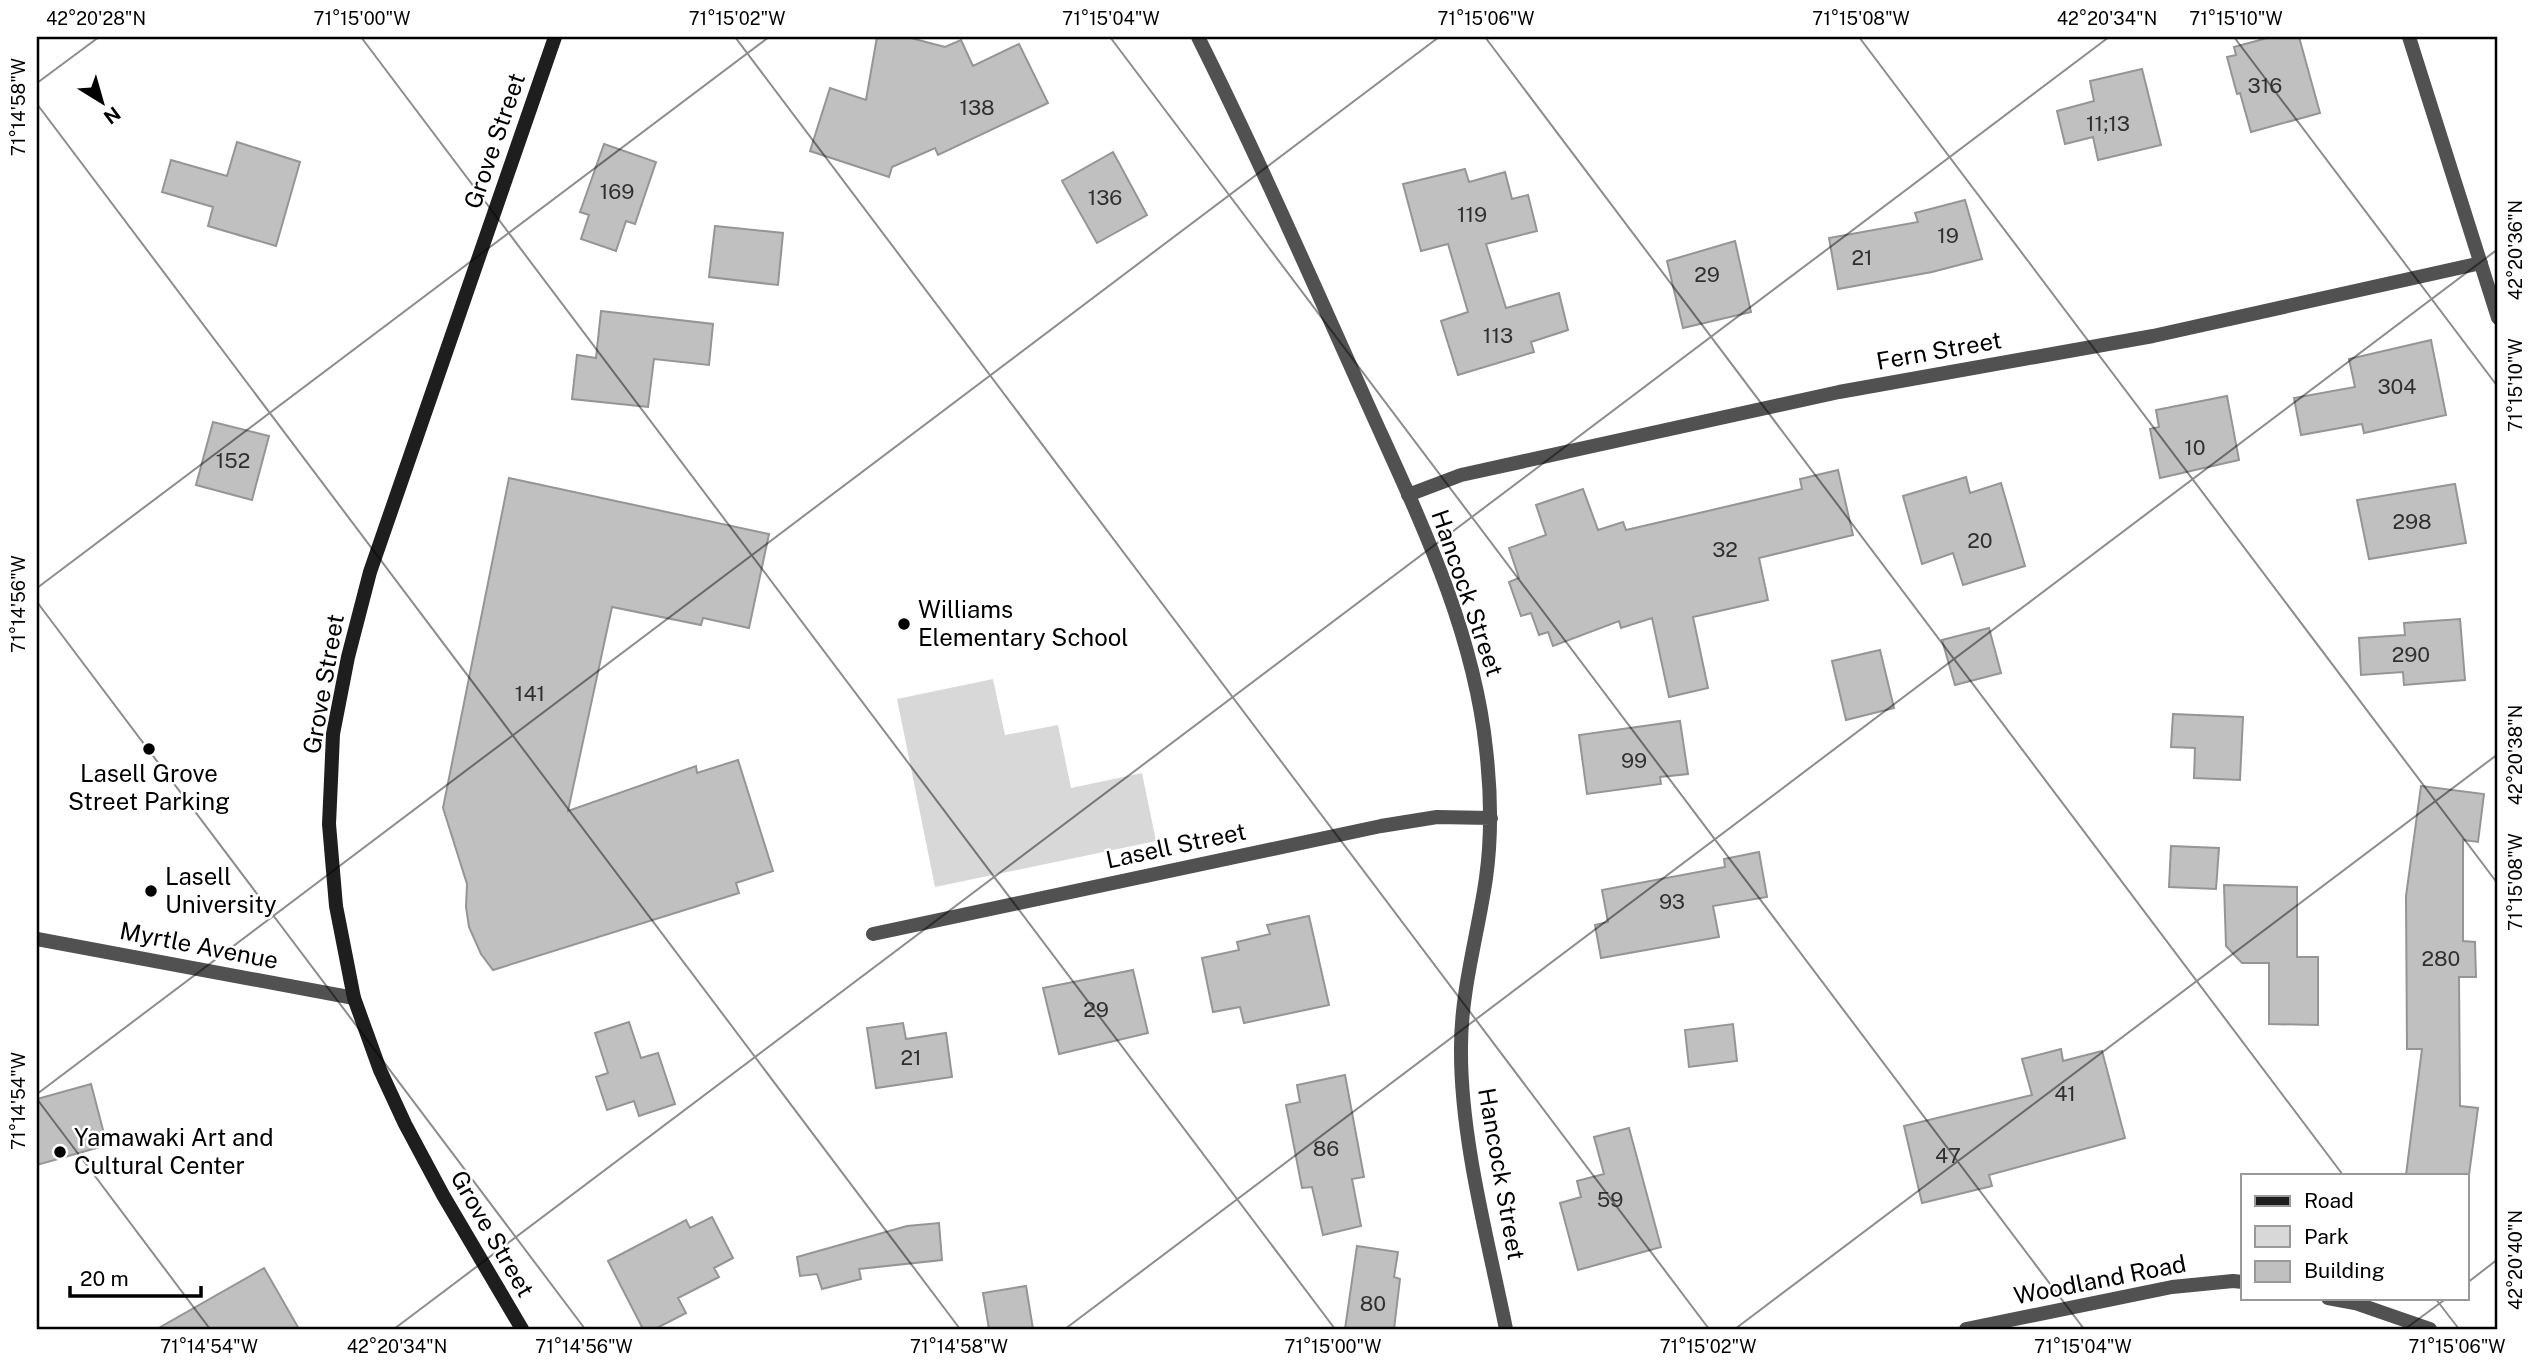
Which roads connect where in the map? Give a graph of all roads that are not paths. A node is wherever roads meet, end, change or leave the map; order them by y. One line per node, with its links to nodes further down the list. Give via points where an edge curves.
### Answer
1 (555, 37): 10 (main road, Grove Street, via 370,572 348,657 333,734 329,824 336,906)
2 (1199, 37): 6 (street, Hancock Street, via 1250,139)
3 (2409, 37): 4 (street)
4 (2481, 263): 5 (street); 6 (street, Fern Street, via 2153,336 1839,392 1461,475)
5 (2498, 317)
6 (1408, 495): 7 (street, Hancock Street, via 1473,669 1486,747)
7 (1491, 818): 8 (street, Lasell Street, via 1437,817 1381,826); 14 (street, Hancock Street, via 1487,873 1464,1001 1461,1083)
8 (873, 934)
9 (37, 939): 10 (street, Myrtle Avenue)
10 (354, 998): 13 (main road, Grove Street, via 405,1124)
11 (2241, 1282): 15 (street, Woodland Road, via 2172,1287)
12 (2338, 1300): 16 (street)
13 (522, 1329)
14 (1506, 1329)
15 (1966, 1329)
16 (2430, 1329)

